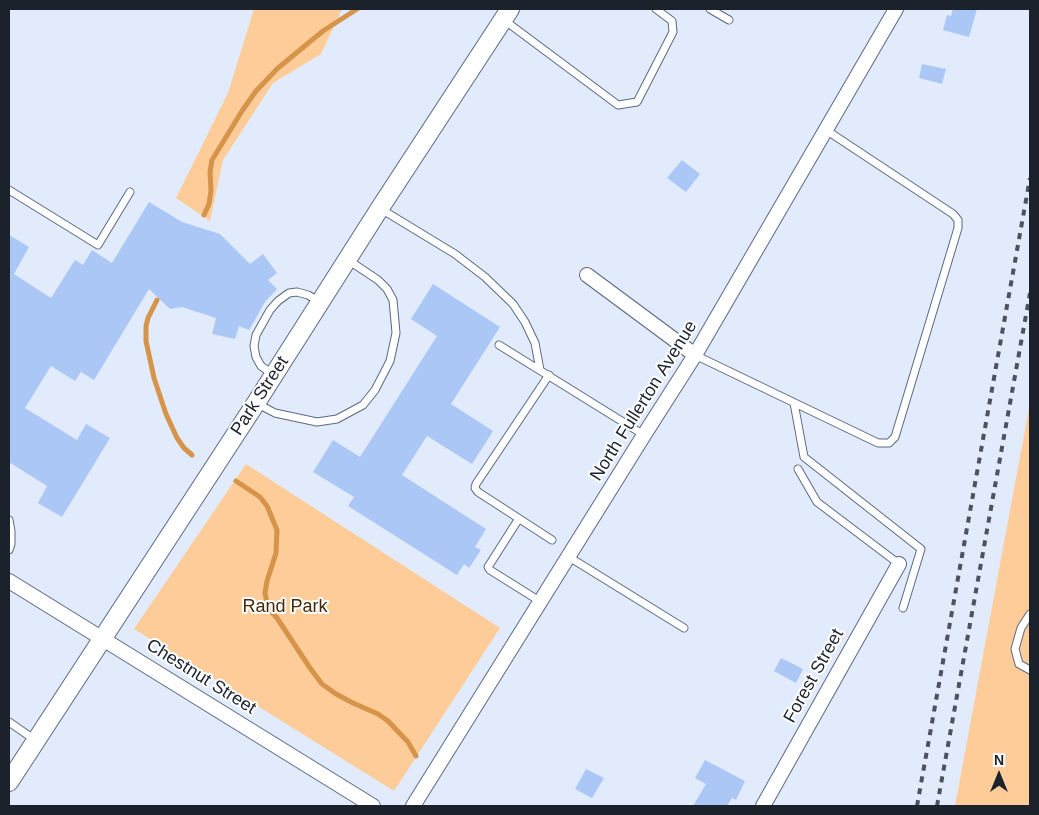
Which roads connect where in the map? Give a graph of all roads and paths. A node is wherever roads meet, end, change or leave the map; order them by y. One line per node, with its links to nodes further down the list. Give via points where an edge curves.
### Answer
1 (656, 9): 4 (lane, via 672,21 672,32 636,102 618,105)
2 (710, 9): 5 (lane)
3 (896, 9): 6 (street, North Fullerton Avenue)
4 (507, 14): 9 (street, Park Street)
5 (729, 20)
6 (826, 130): 14 (street, North Fullerton Avenue); 19 (lane, via 954,214 958,228 895,437 889,442 878,443)
7 (9, 190): 8 (lane, via 98,245)
8 (130, 192)
9 (380, 208): 10 (street, Park Street); 15 (lane, via 455,254 513,304 535,343)
10 (348, 260): 12 (street, Park Street); 18 (lane, via 378,280 393,300 396,333 390,361 375,390 363,405 337,419 317,422 275,413)
11 (587, 275): 14 (street)
12 (321, 302): 16 (street, Park Street); 16 (lane, via 308,295 289,293 270,310 256,335 254,346 261,366)
13 (499, 345): 15 (lane)
14 (695, 355): 19 (lane); 20 (street, North Fullerton Avenue)
15 (540, 370): 17 (lane)
16 (274, 375): 18 (street, Park Street)
17 (549, 375): 20 (lane); 23 (lane, via 476,484 478,492)
18 (256, 403): 33 (street, Park Street)
19 (794, 403): 30 (lane, via 804,457 921,549)
20 (644, 435): 26 (street, North Fullerton Avenue)
21 (798, 469): 27 (lane, via 817,502)
22 (9, 520): 25 (lane)
23 (518, 520): 24 (lane); 29 (lane, via 488,566)
24 (552, 540)
25 (9, 550)
26 (569, 557): 29 (street, North Fullerton Avenue); 32 (lane)
27 (899, 564): 40 (street, Forest Street)
28 (9, 580): 33 (street, Chestnut Street)
29 (541, 602): 39 (street, North Fullerton Avenue)
30 (903, 608)
31 (1030, 614): 34 (lane, via 1021,628 1015,650 1019,664)
32 (684, 628)
33 (102, 638): 36 (street, Park Street); 38 (street, Chestnut Street)
34 (1030, 670)
35 (9, 722): 36 (lane)
36 (36, 740): 37 (street, Park Street)
37 (9, 782)
38 (374, 806)
39 (413, 806)
40 (763, 806)

